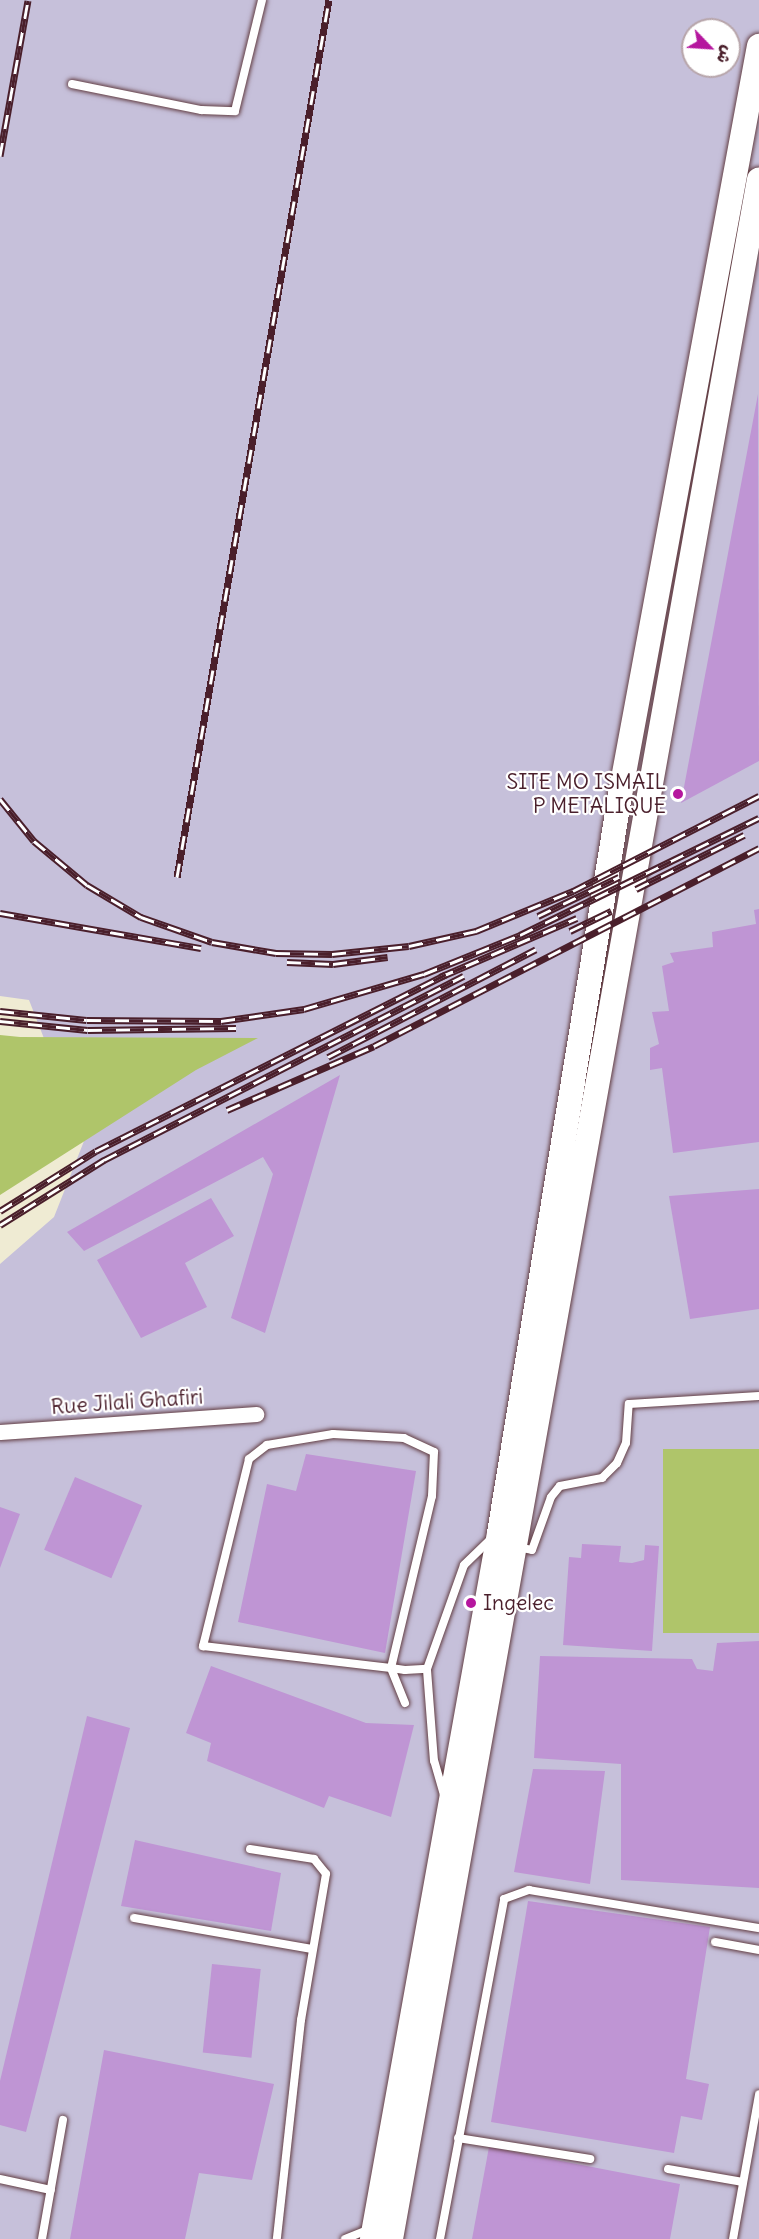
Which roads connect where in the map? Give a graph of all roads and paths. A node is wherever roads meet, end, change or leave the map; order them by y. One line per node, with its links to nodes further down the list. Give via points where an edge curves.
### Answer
1 (262, 0): 3 (lane, via 235,111)
2 (759, 46): 8 (main road, via 620,795)
3 (72, 84)
4 (759, 180): 8 (main road)
5 (759, 1396): 8 (lane, via 629,1404 626,1443 617,1463 602,1478 561,1486 550,1497 532,1550)
6 (256, 1414): 7 (street, Rue Jilali Ghafiri)
7 (0, 1432)
8 (508, 1540): 10 (lane, via 464,1565); 12 (main road); 27 (main road)
9 (391, 1668): 9 (lane, via 203,1646 249,1459 267,1445 333,1434 404,1438 434,1452 432,1496); 10 (lane); 11 (lane)
10 (428, 1669): 12 (lane, via 434,1761)
11 (405, 1703)
12 (449, 1812): 27 (main road)
13 (250, 1850): 17 (lane, via 322,1864 326,1874)
14 (134, 1918): 17 (lane)
15 (759, 1928): 21 (lane, via 529,1890 509,1895 498,1911)
16 (715, 1942): 18 (lane)
17 (312, 1949): 29 (lane)
18 (759, 1950)
19 (759, 2094): 25 (lane)
20 (63, 2120): 26 (lane)
21 (459, 2138): 22 (lane); 31 (lane)
22 (590, 2159)
23 (668, 2169): 25 (lane)
24 (0, 2179): 26 (lane)
25 (743, 2181): 32 (lane)
26 (51, 2190): 28 (lane)
27 (379, 2235): 30 (lane)
28 (42, 2239)
29 (277, 2239)
30 (345, 2239)
31 (440, 2239)
32 (733, 2239)

